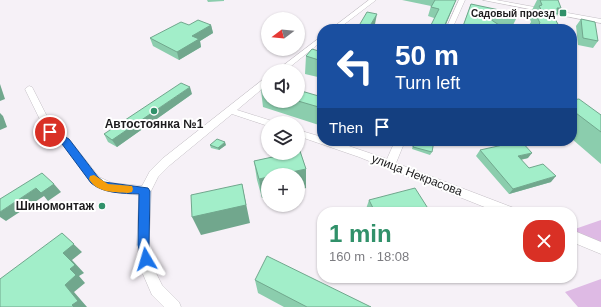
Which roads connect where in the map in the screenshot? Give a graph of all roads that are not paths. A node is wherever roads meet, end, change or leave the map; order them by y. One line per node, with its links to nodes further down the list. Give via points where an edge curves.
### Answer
1 (373, 0): 5 (street)
2 (462, 0): 6 (street)
3 (486, 0): 4 (street)
4 (601, 21)
5 (341, 24)
6 (452, 24)
7 (317, 42): 8 (street)
8 (289, 64)
9 (261, 85): 11 (street)
10 (29, 90): 18 (street, via 50,132 66,141 100,185)
11 (229, 110): 12 (street); 18 (street, via 166,162 154,174)
12 (261, 120)
13 (305, 135): 14 (street, улица Некрасова)
14 (317, 139)
15 (338, 146): 17 (street, улица Некрасова)
16 (398, 146): 17 (street)
17 (390, 164): 19 (street, улица Некрасова)
18 (144, 191): 22 (street, via 143,245 149,272 157,290)
19 (498, 207)
20 (577, 238): 21 (street)
21 (601, 248)
22 (174, 307)

